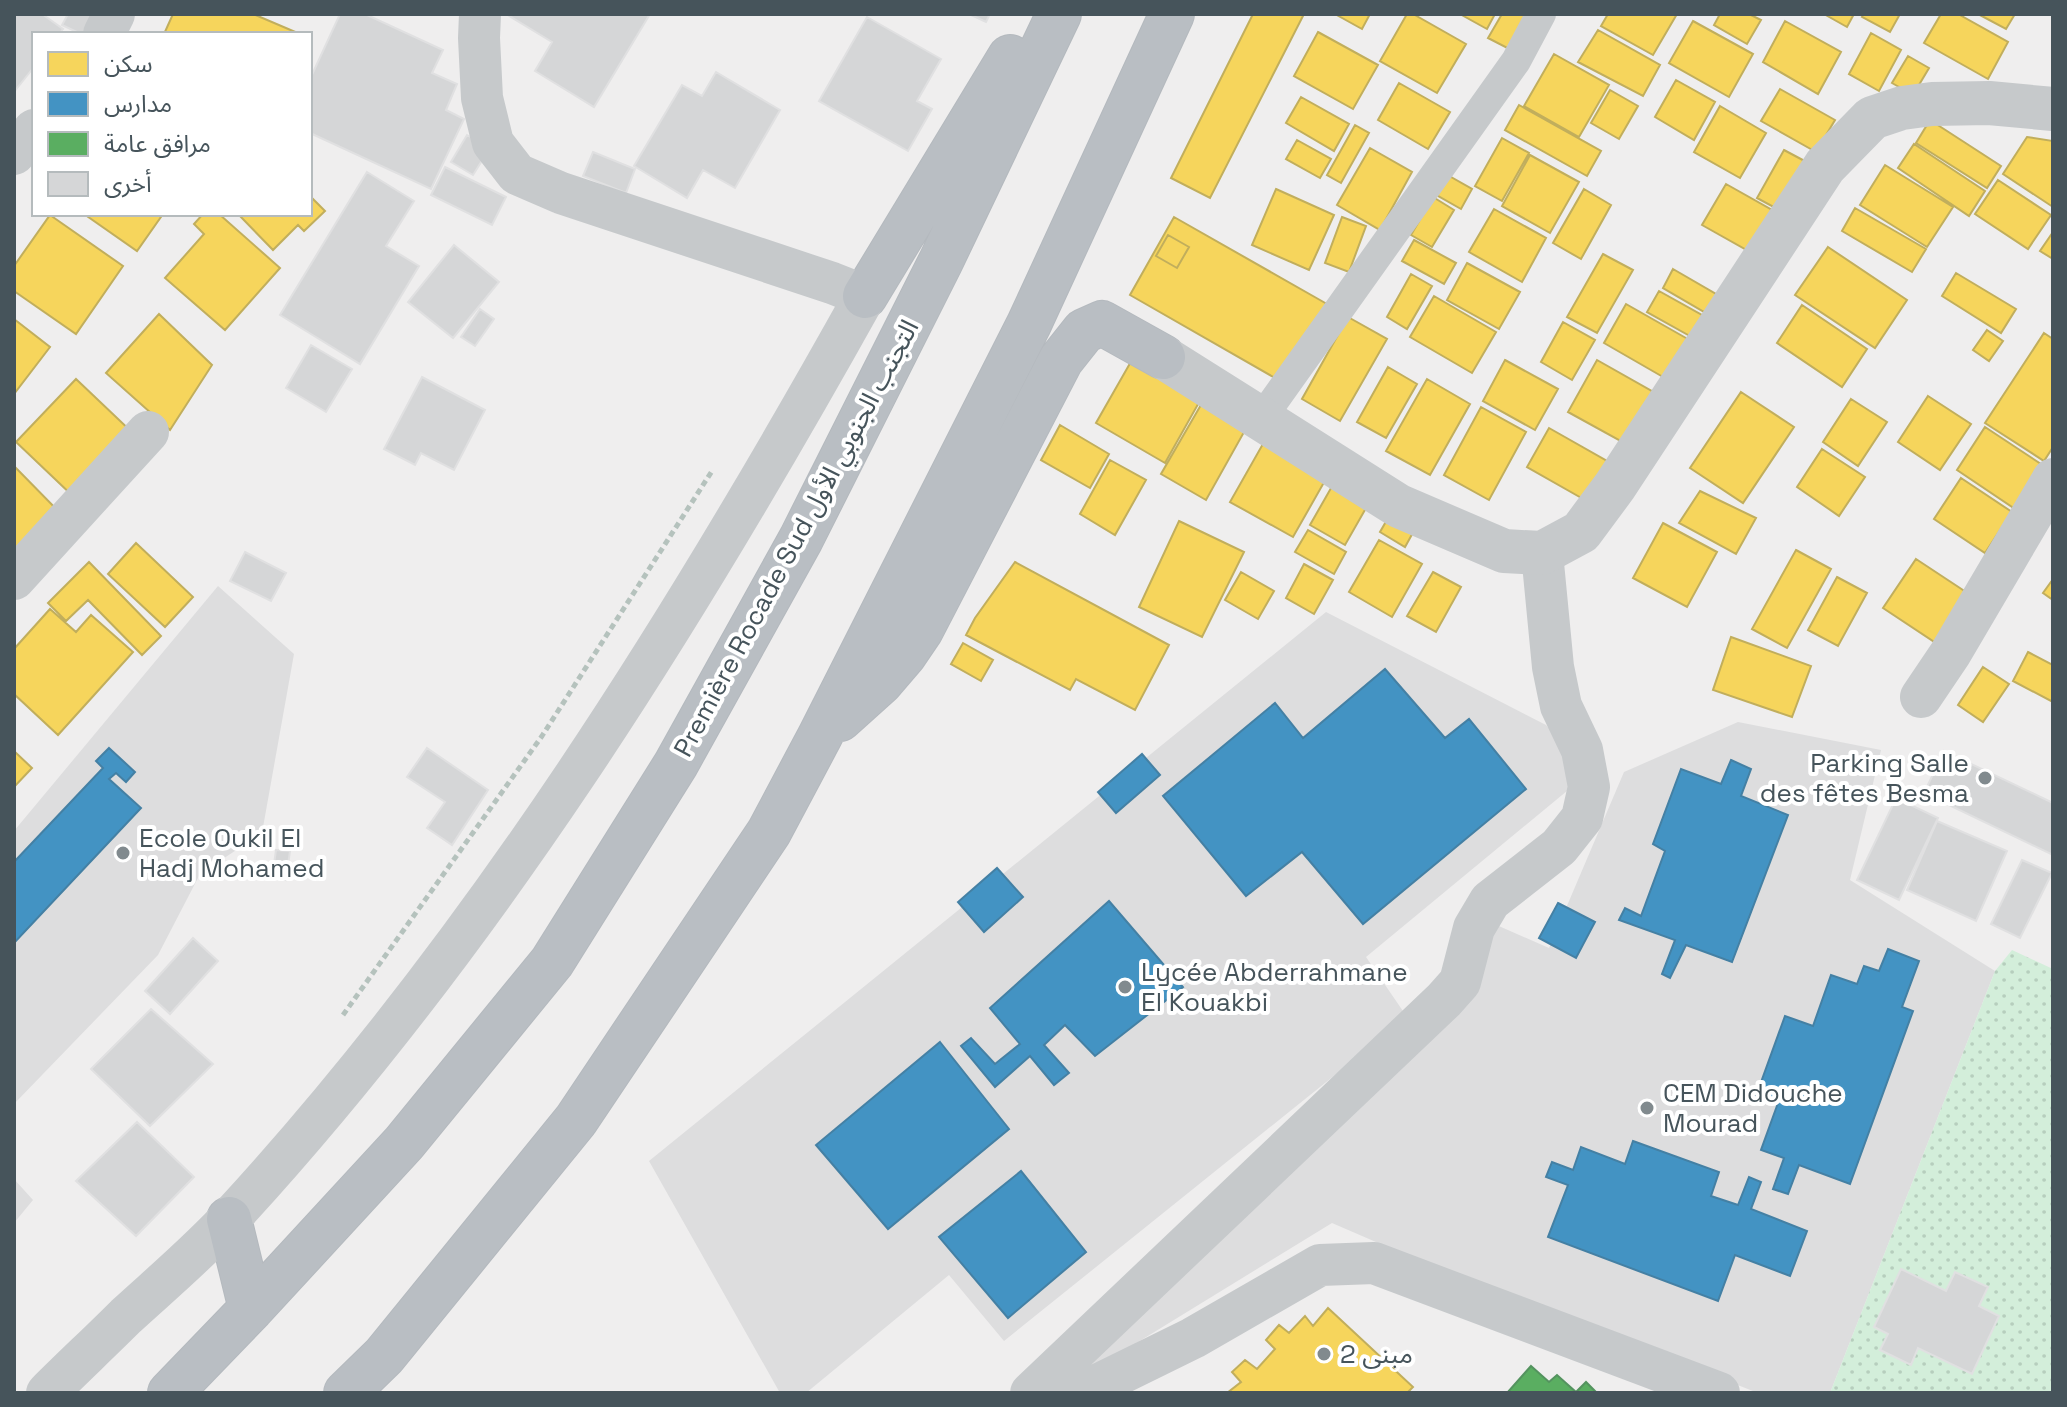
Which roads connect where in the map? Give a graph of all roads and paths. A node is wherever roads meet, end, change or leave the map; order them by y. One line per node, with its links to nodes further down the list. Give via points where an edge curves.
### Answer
1 (114, 14): 7 (street)
2 (480, 14): 11 (street, via 482,98 493,143 517,174)
3 (1037, 14): 11 (highway)
4 (1059, 14): 23 (highway, Première Rocade Sud التجنب الجنوبي الأول, via 801,539 676,764 552,962 404,1143)
5 (1172, 14): 20 (highway, via 1029,324)
6 (1541, 14): 13 (street, via 1516,61)
7 (105, 32)
8 (2053, 109): 17 (street, via 1932,104 1872,118 1825,166 1581,532)
9 (32, 132): 10 (street)
10 (14, 154)
11 (865, 296): 22 (street, via 712,562 559,798 358,1070)
12 (1163, 357): 13 (street); 20 (highway, via 1102,323 1084,331 1061,360 921,630 880,683)
13 (1261, 419): 17 (street, via 1399,506 1504,551)
14 (148, 432): 18 (street)
15 (713, 469): 21 (path, via 542,736)
16 (2053, 479): 19 (street)
17 (1542, 553): 28 (street, via 1561,706 1582,750 1589,787 1582,818 1559,847 1490,901 1474,928 1460,982 1444,1000)
18 (14, 579)
19 (1921, 697)
20 (820, 736): 27 (highway, via 769,832 576,1120 384,1356)
21 (342, 1016)
22 (229, 1219): 23 (highway); 25 (street)
23 (251, 1309): 26 (highway, Première Rocade Sud التجنب الجنوبي الأول)
24 (1153, 1375): 29 (street); 30 (street, via 1193,1338 1320,1265 1374,1263)
25 (47, 1393)
26 (170, 1393)
27 (346, 1393)
28 (1031, 1393)
29 (1081, 1393)
30 (1719, 1393)

